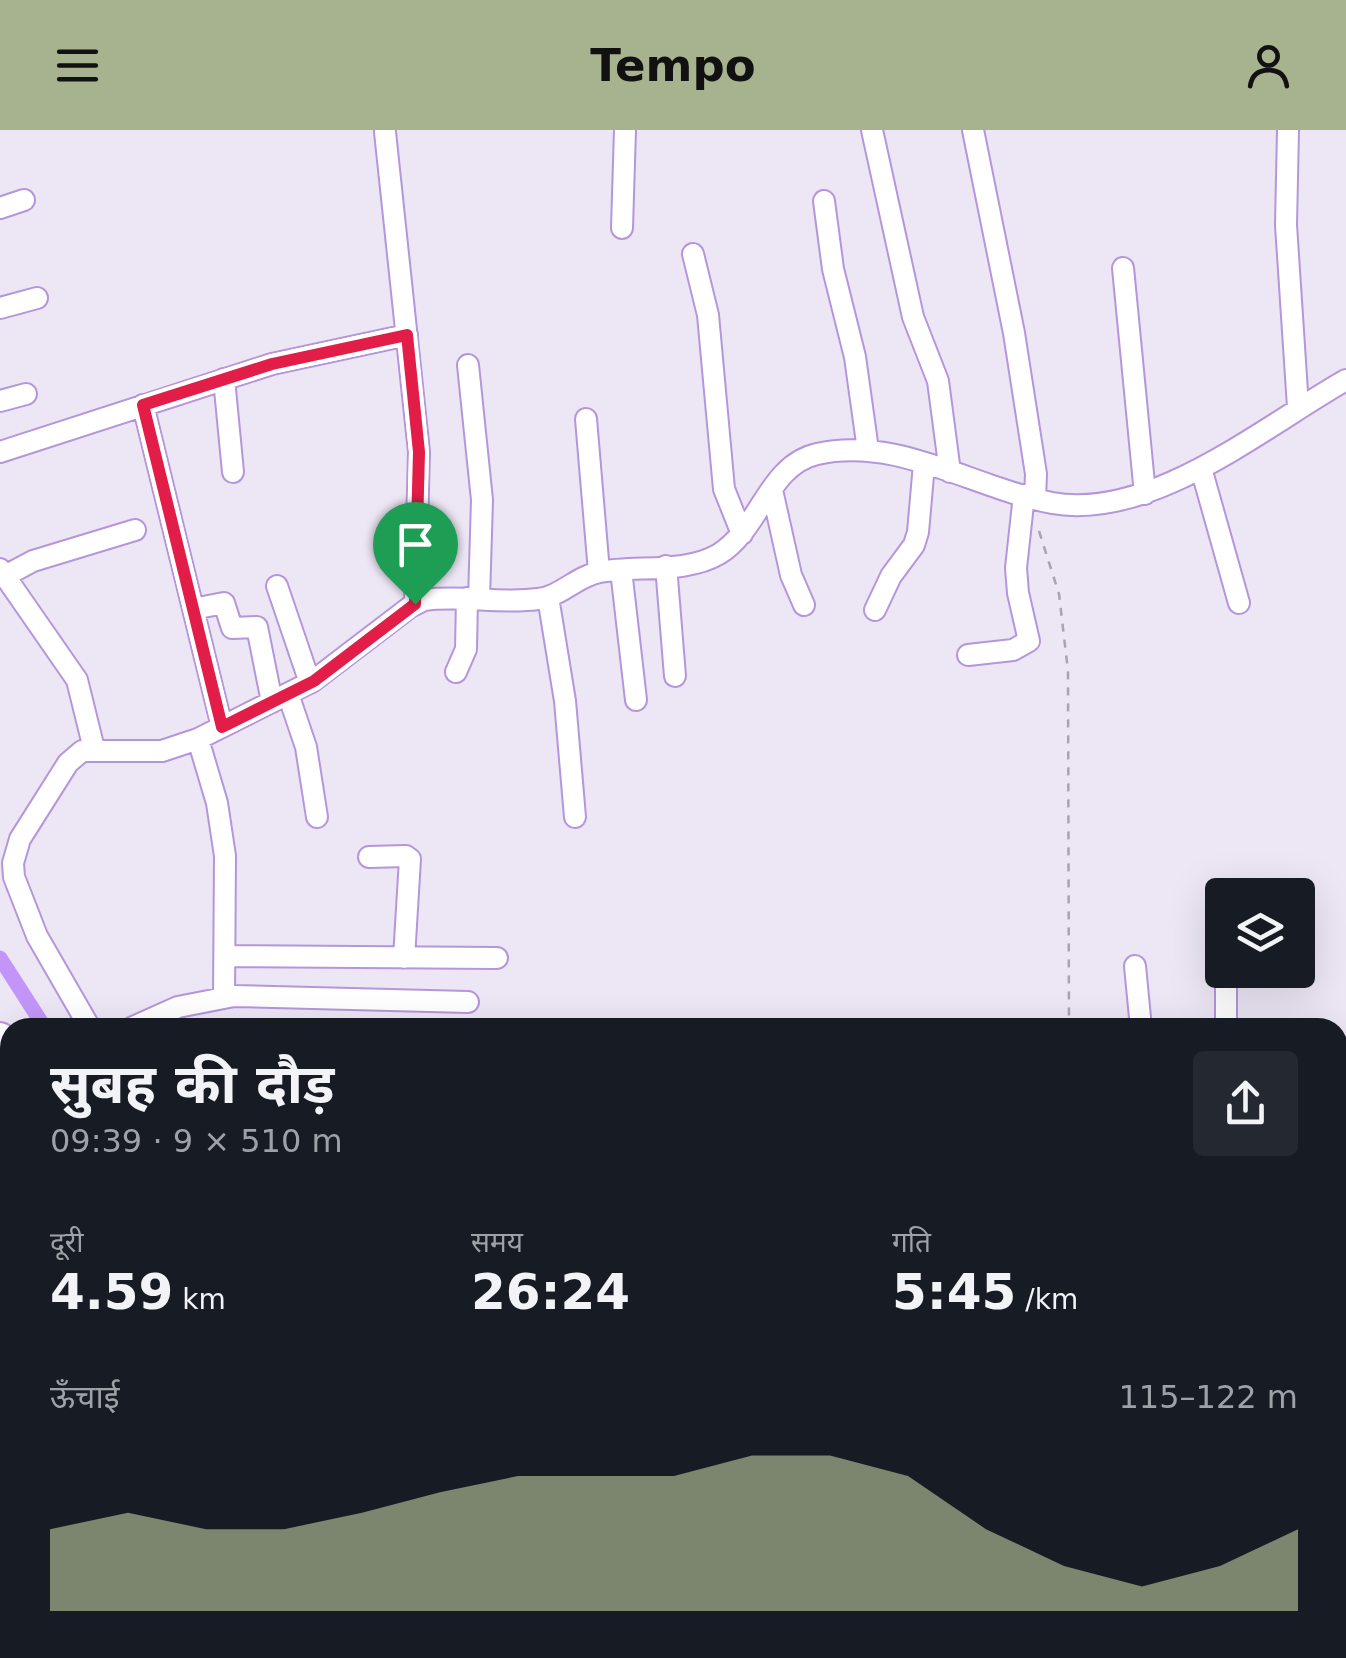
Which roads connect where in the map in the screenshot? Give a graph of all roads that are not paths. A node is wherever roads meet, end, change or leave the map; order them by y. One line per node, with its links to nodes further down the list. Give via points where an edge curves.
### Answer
1 (625, 130): 9 (street)
2 (872, 130): 28 (street, via 912,317 938,382)
3 (973, 130): 31 (street, via 1036,474)
4 (1288, 130): 21 (street, via 1286,225)
5 (385, 132): 14 (street)
6 (24, 200): 8 (street)
7 (824, 201): 23 (street)
8 (0, 208)
9 (622, 228)
10 (693, 254): 33 (street, via 708,314 724,489)
11 (1122, 268): 30 (street)
12 (37, 298): 13 (street)
13 (0, 308)
14 (407, 335): 16 (street); 42 (street, via 419,452)
15 (468, 365): 40 (street, via 482,500)
16 (224, 379): 20 (street); 27 (street)
17 (1346, 380): 21 (street)
18 (26, 394): 19 (street)
19 (0, 400)
20 (143, 405): 24 (street); 44 (street)
21 (1298, 407): 26 (street)
22 (586, 419): 36 (street)
23 (868, 450): 25 (street); 29 (street, via 812,455 794,463)
24 (0, 452)
25 (924, 464): 28 (street); 45 (street, via 914,545)
26 (1201, 468): 30 (street); 41 (street)
27 (233, 472)
28 (950, 472): 31 (street)
29 (772, 490): 33 (street); 43 (street, via 790,576)
30 (1145, 494): 31 (street, via 1056,504)
31 (1029, 497): 46 (street, via 1016,568 1029,641 1013,650)
32 (135, 530): 37 (street)
33 (742, 534): 34 (street, via 716,556)
34 (666, 566): 35 (street); 48 (street)
35 (621, 570): 36 (street); 51 (street)
36 (600, 572): 39 (street)
37 (3, 573): 54 (street, via 77,680)
38 (277, 586): 49 (street)
39 (548, 597): 40 (street); 55 (street)
40 (473, 598): 42 (street); 47 (street)
41 (1239, 603)
42 (415, 604): 49 (street)
43 (804, 605)
44 (193, 609): 50 (street, via 222,602 232,628 256,626); 52 (street)
45 (875, 610)
46 (968, 655)
47 (456, 672)
48 (676, 676)
49 (310, 683): 50 (street)
50 (280, 698): 52 (street); 56 (street, via 306,747)
51 (636, 700)
52 (222, 727): 53 (street)
53 (198, 739): 54 (street, via 162,751); 58 (street, via 225,856)
54 (94, 749): 65 (street, via 68,762 20,839 13,863 37,936)
55 (575, 817)
56 (318, 818)
57 (369, 857): 59 (street, via 410,859)
58 (227, 956): 59 (street); 63 (street)
59 (404, 958): 60 (street)
60 (497, 958)
61 (1135, 966): 67 (street)
62 (1226, 988): 68 (street)
63 (224, 997): 64 (street); 66 (street)
64 (468, 1002)
65 (84, 1018)
66 (152, 1018)
67 (1140, 1018)
68 (1226, 1018)

